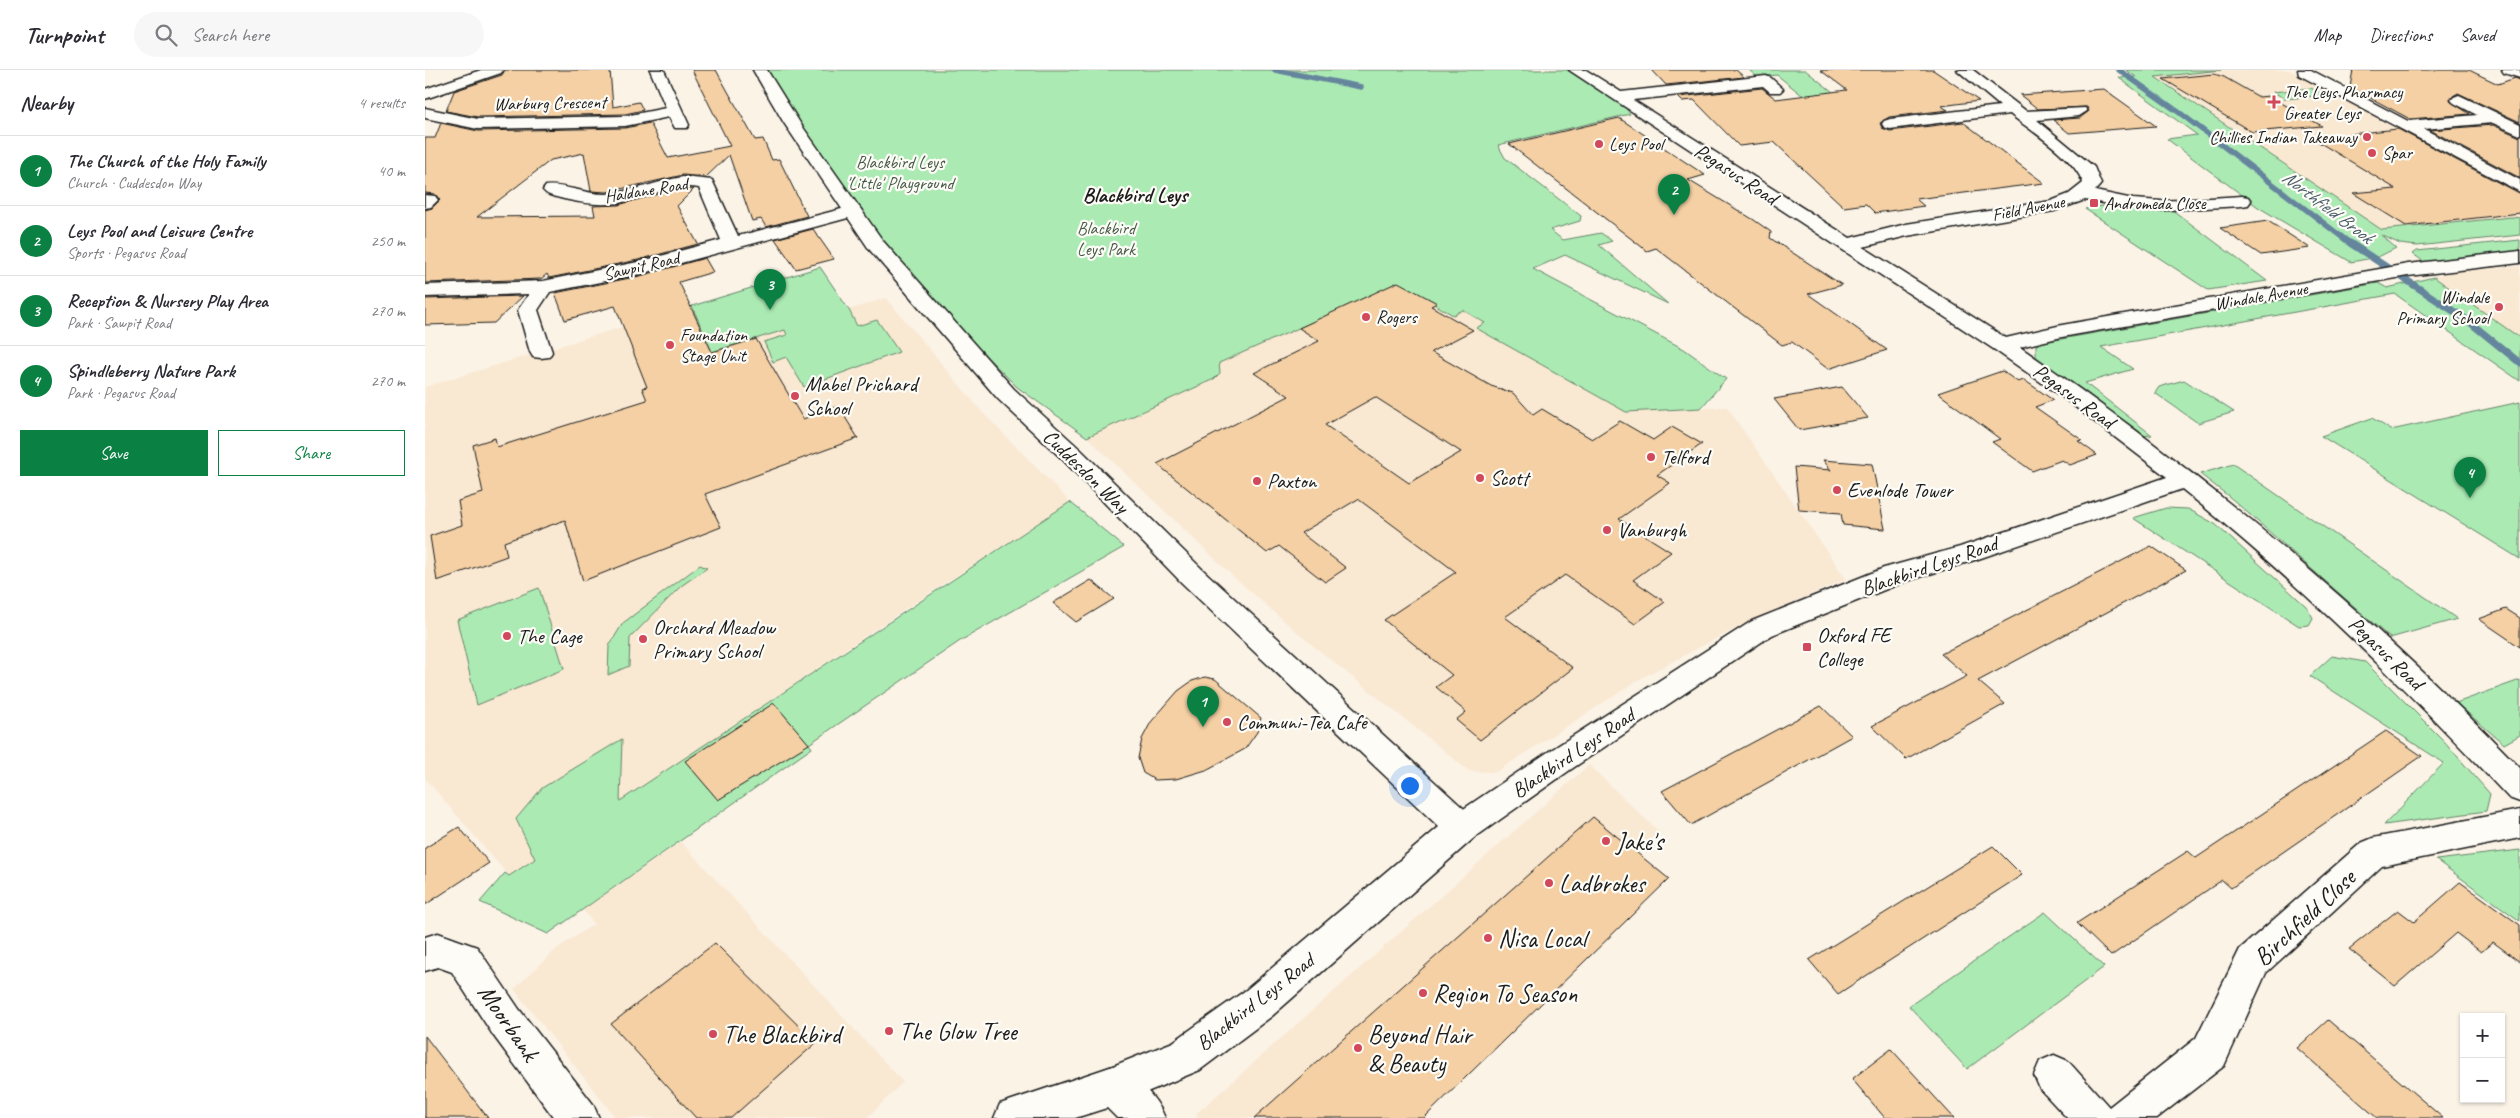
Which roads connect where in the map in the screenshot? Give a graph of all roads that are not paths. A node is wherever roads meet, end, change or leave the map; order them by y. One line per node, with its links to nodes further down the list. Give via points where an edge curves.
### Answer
1 (496, 70): 10 (street)
2 (657, 70): 15 (street, Warburg Crescent, via 678,118 477,124)
3 (760, 70): 24 (street, Cuddesdon Way)
4 (1576, 70): 11 (street, Pegasus Road)
5 (1965, 70): 14 (street, Field Avenue)
6 (2323, 70): 18 (street, via 2304,72)
7 (2509, 70): 8 (street)
8 (2520, 74)
9 (1775, 89): 11 (street, via 1766,81)
10 (425, 94)
11 (1618, 97): 26 (street, Pegasus Road)
12 (2459, 100): 16 (street)
13 (2079, 112): 14 (street)
14 (2019, 113): 17 (street); 22 (street, Field Avenue, via 2088,171 2092,184)
15 (425, 114)
16 (2495, 118): 18 (street); 19 (street)
17 (1890, 124)
18 (2407, 126): 20 (street)
19 (2520, 130)
20 (2520, 187)
21 (552, 190): 25 (street, Haldane Road, via 577,198 609,199 685,183 706,184)
22 (2084, 194): 23 (street, via 2122,203 2171,207); 26 (street, Field Avenue, via 2054,206 1906,230)
23 (2242, 201)
24 (853, 211): 25 (street, Sawpit Road); 35 (street, Cuddesdon Way, via 876,245 1006,394 1072,455 1192,576)
25 (733, 243): 28 (street, Sawpit Road, via 640,268)
26 (1847, 245): 30 (street, Pegasus Road)
27 (2520, 257): 30 (street, Windale Avenue, via 2379,275 2062,331)
28 (543, 287): 29 (street, Sawpit Road); 31 (street, via 528,310)
29 (425, 292)
30 (2003, 345): 32 (street, Pegasus Road, via 2071,391)
31 (541, 352)
32 (2185, 478): 33 (street, Pegasus Road, via 2352,619); 35 (street, Blackbird Leys Road, via 1969,553 1895,575 1762,628)
33 (2520, 789)
34 (2520, 824): 43 (street, Birchfield Close, via 2373,852 2253,961 2210,1052)
35 (1462, 828): 38 (street, Blackbird Leys Road, via 1252,1008 1186,1056)
36 (425, 954): 39 (street, Moorbank, via 437,950 464,959 506,1022)
37 (2053, 1075): 42 (street)
38 (1113, 1086): 40 (street, Blackbird Leys Road); 41 (street)
39 (579, 1118)
40 (1014, 1118)
41 (1145, 1118)
42 (2094, 1118)
43 (2125, 1118)

